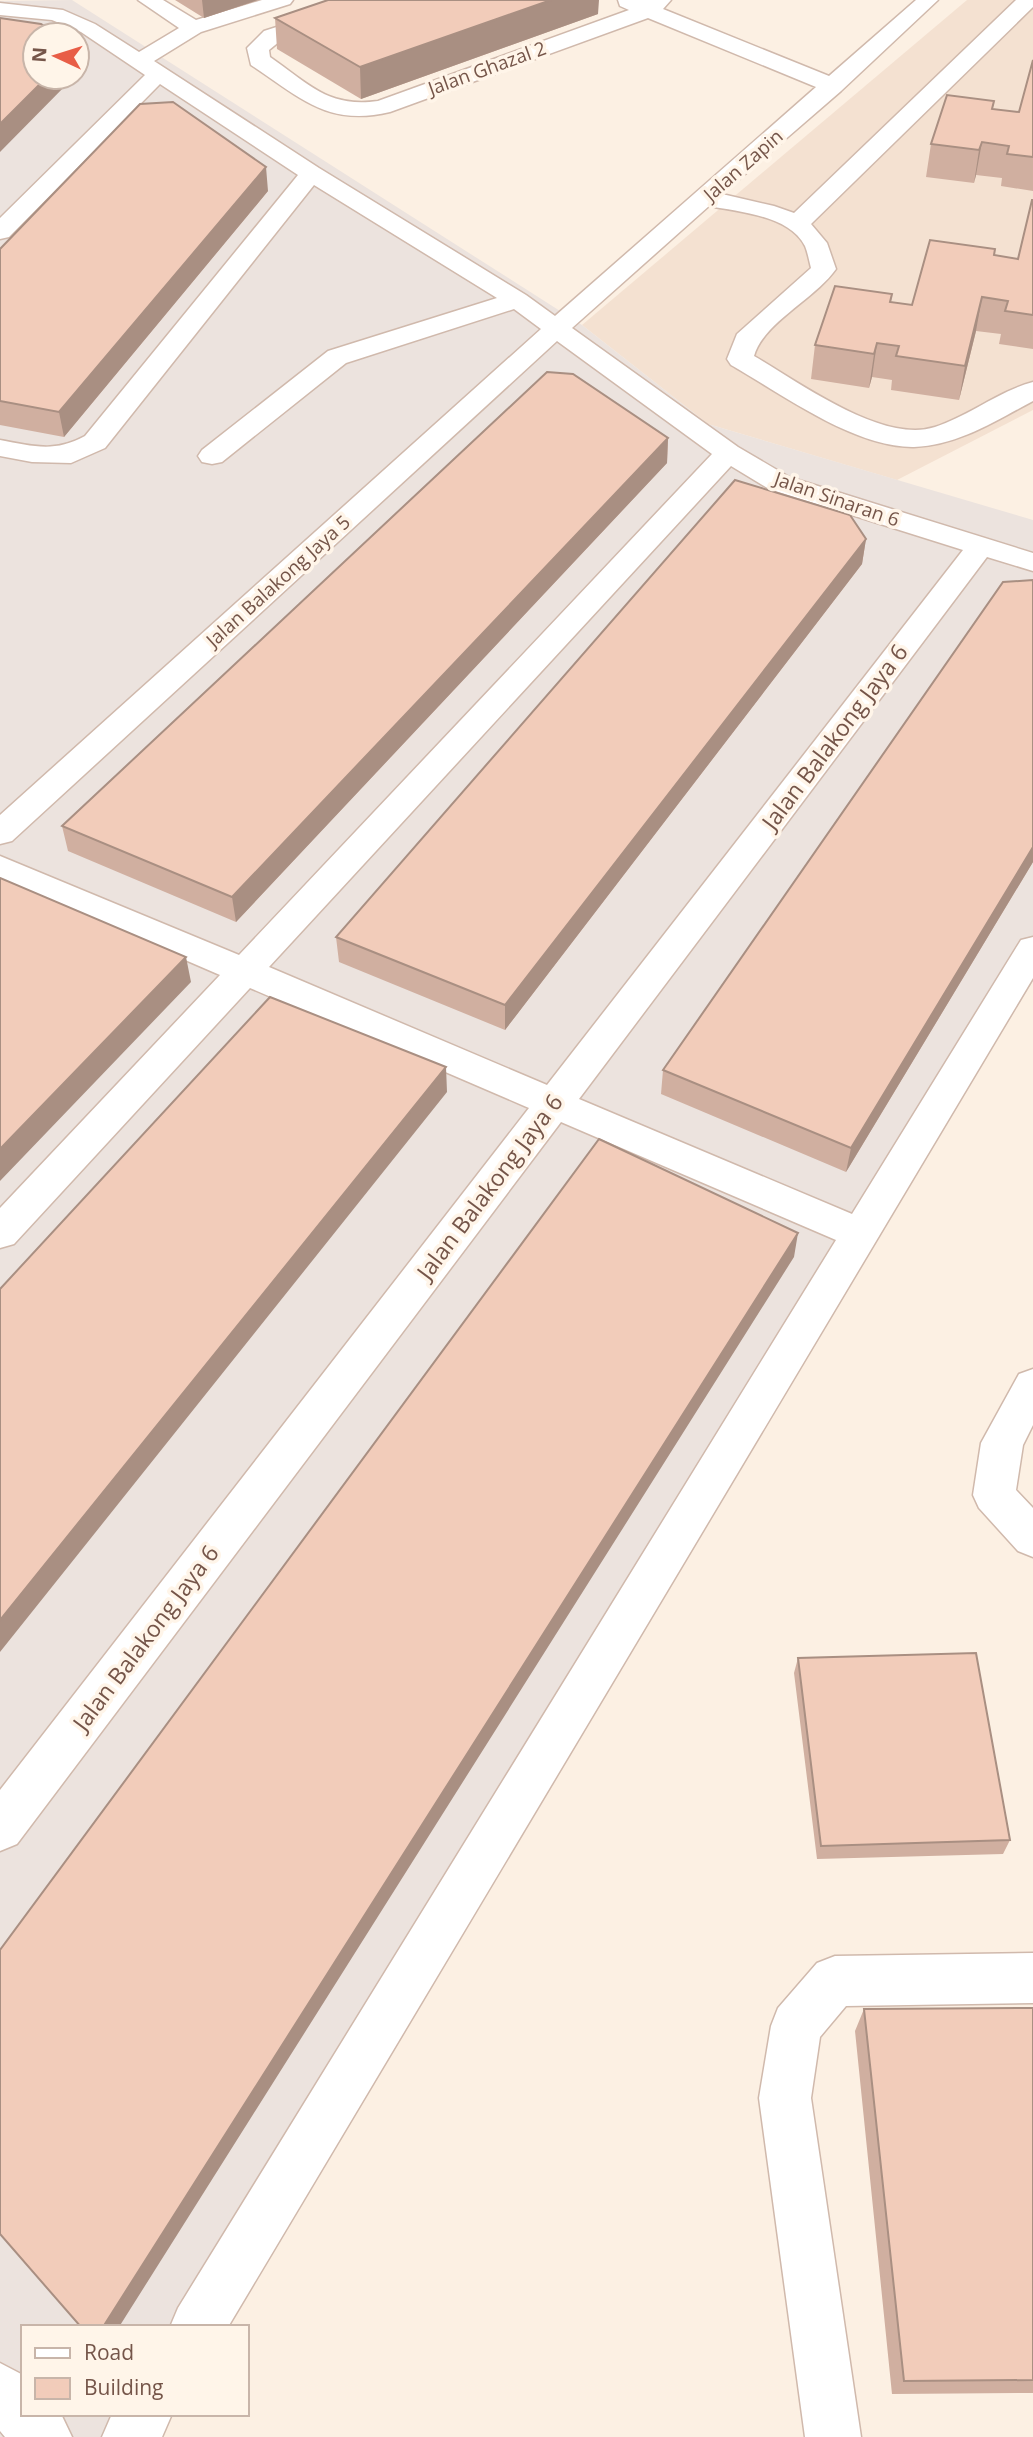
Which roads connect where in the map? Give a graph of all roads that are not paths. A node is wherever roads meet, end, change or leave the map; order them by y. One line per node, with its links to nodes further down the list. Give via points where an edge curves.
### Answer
1 (148, 0): 9 (street)
2 (283, 0): 9 (street)
3 (382, 0): 7 (street, Jalan Ghazal 2, via 272,36 258,48 259,60 326,105 354,111 382,107)
4 (624, 0): 7 (street)
5 (928, 0): 11 (street, Jalan Zapin)
6 (1028, 0): 14 (street)
7 (654, 5): 11 (street, via 696,20)
8 (0, 9): 10 (street, Jalan Sinaran 6, via 56,14)
9 (194, 28): 10 (street)
10 (148, 68): 12 (street, Jalan Sinaran 6); 15 (street)
11 (833, 86): 13 (street, Jalan Zapin)
12 (311, 173): 16 (street, Jalan Sinaran 6); 19 (street, via 95,442 71,455)
13 (706, 198): 14 (street); 17 (street, Jalan Zapin)
14 (797, 224): 18 (street, via 815,243 824,269 746,340 740,359 866,429 914,439 954,430)
15 (0, 232)
16 (517, 300): 17 (street, Jalan Sinaran 6); 21 (street, via 337,356)
17 (557, 328): 20 (street, Jalan Sinaran 6); 24 (street, Jalan Balakong Jaya 5)
18 (1033, 390)
19 (0, 448)
20 (728, 453): 22 (street, Jalan Sinaran 6, via 779,483); 27 (street)
21 (212, 456)
22 (981, 546): 23 (street, Jalan Sinaran 6); 28 (street, Jalan Balakong Jaya 6)
23 (1033, 562)
24 (0, 833)
25 (0, 867): 27 (street)
26 (1033, 949): 30 (street)
27 (244, 972): 28 (street); 29 (street)
28 (554, 1105): 30 (street); 33 (street, Jalan Balakong Jaya 6)
29 (0, 1233)
30 (860, 1234): 35 (street)
31 (1033, 1386): 32 (street, via 1002,1443 994,1495)
32 (1033, 1538)
33 (0, 1828)
34 (1033, 1978): 42 (street, via 835,1981 796,2026 785,2098)
35 (198, 2325)
36 (0, 2391): 37 (street)
37 (21, 2413)
38 (24, 2416): 40 (street)
39 (143, 2416): 41 (street)
40 (44, 2437)
41 (130, 2437)
42 (833, 2437)

